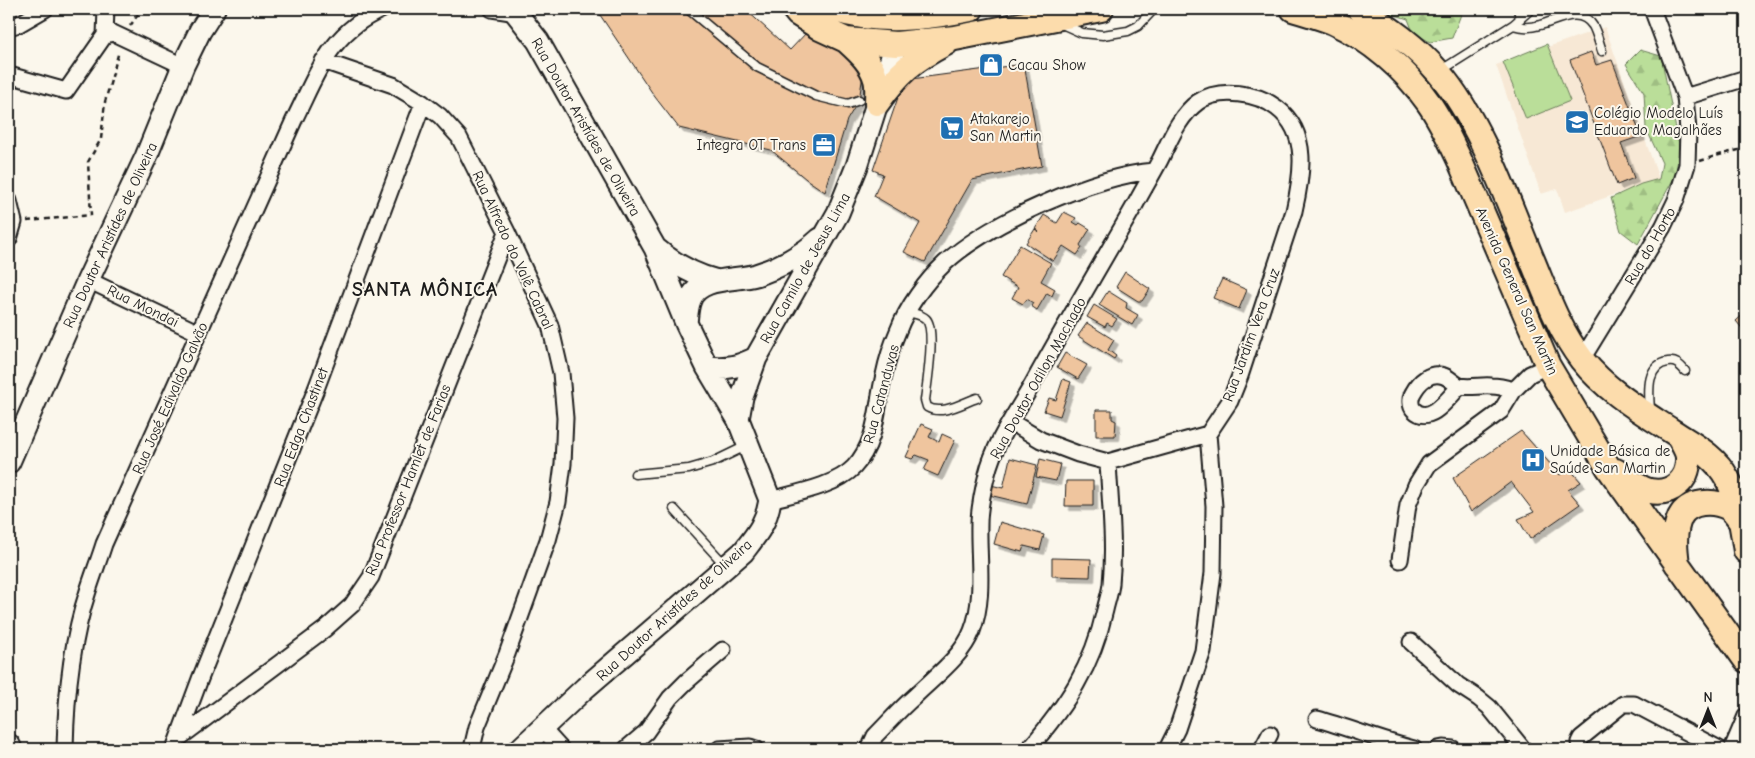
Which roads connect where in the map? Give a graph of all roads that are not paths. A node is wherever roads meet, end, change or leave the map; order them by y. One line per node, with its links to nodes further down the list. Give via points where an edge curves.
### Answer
1 (45, 9): 23 (street)
2 (106, 9): 24 (street)
3 (214, 9): 30 (main road, Rua Doutor Aristídes de Oliveira)
4 (383, 9): 29 (street, Rua José Edivaldo Galvão, via 367,16 343,34)
5 (492, 9): 17 (street)
6 (688, 9): 35 (lane, via 757,68 816,96 848,104)
7 (794, 9): 26 (main road, via 820,28)
8 (832, 9): 18 (main road, via 853,16)
9 (971, 9): 19 (main road)
10 (1101, 9): 20 (main road)
11 (1154, 9): 20 (lane, via 1138,26 1103,35 1082,33)
12 (1293, 9): 51 (main road, Avenida General San Martin, via 1333,22 1360,38 1408,76 1428,102 1459,159)
13 (1360, 9): 31 (main road, Avenida General San Martin, via 1387,27)
14 (1518, 9): 21 (lane)
15 (1532, 9): 21 (lane)
16 (1652, 9): 34 (street, Rua do Horto)
17 (515, 11): 43 (main road, Rua Doutor Aristídes de Oliveira, via 538,41)
18 (910, 14): 19 (main road)
19 (946, 14): 27 (main road)
20 (1051, 19): 25 (main road)
21 (1520, 19): 22 (lane)
22 (1513, 26): 28 (lane, via 1530,27 1576,15 1584,17 1594,28); 31 (lane)
23 (9, 27)
24 (105, 34): 30 (street, via 112,33); 32 (street, via 66,91)
25 (954, 38): 27 (main road); 35 (main road, via 904,69)
26 (846, 40): 27 (main road); 35 (main road, via 865,58 876,80)
27 (896, 44): 35 (main road, Rua Camilo de Jesus Lima)
28 (1602, 51)
29 (323, 61): 36 (street, Rua Alfredo do Valê Cabral, via 393,85); 48 (street, Rua José Edivaldo Galvão)
30 (183, 66): 44 (main road, Rua Doutor Aristídes de Oliveira, via 146,157)
31 (1439, 72): 50 (main road, Avenida General San Martin, via 1457,97 1484,148 1562,329)
32 (9, 75)
33 (1746, 78): 34 (street)
34 (1684, 97): 50 (street, Rua do Horto, via 1688,130 1687,165 1676,200)
35 (868, 102): 41 (main road, Rua Camilo de Jesus Lima, via 849,189)
36 (423, 103): 40 (street, Rua Alfredo do Valê Cabral, via 459,137); 80 (street, Rua Edga Chastinet, via 316,389)
37 (1271, 103): 38 (street, Rua Doutor Odilon Machado, via 1232,93 1200,101 1180,123); 60 (street, Rua Jardim Vera Cruz, via 1286,114 1295,129 1302,164 1300,185 1240,376 1230,401)
38 (1154, 171): 46 (street, Rua Catanduvas, via 1120,176 1084,187 1005,224 945,263); 59 (street, Rua Doutor Odilon Machado)
39 (9, 201): 42 (street, via 14,222)
40 (507, 232): 80 (street, Rua Professor Hamlet de Farias, via 371,577 352,605 325,629); 84 (street, Rua Alfredo do Valê Cabral, via 550,325 561,373 565,418 563,464 548,540 477,727)
41 (826, 234): 45 (main road, via 810,249 773,268 756,275); 49 (main road, Rua Camilo de Jesus Lima)
42 (9, 239)
43 (655, 248): 45 (main road, Rua Doutor Aristídes de Oliveira, via 680,266); 47 (main road, Rua Doutor Aristídes de Oliveira)
44 (88, 280): 48 (street, Rua Mondai); 63 (main road, Rua Doutor Aristídes de Oliveira)
45 (717, 281): 47 (main road, via 698,289 690,298)
46 (908, 312): 56 (lane, via 927,319 931,328 927,407 941,410); 67 (street, Rua Catanduvas, via 898,330 884,375 874,430 863,455 853,468 833,481)
47 (686, 323): 52 (main road, Rua Doutor Aristídes de Oliveira)
48 (198, 333): 83 (street, Rua José Edivaldo Galvão, via 104,544 87,592 70,673)
49 (756, 358): 52 (main road, Rua Camilo de Jesus Lima, via 740,366); 58 (main road)
50 (1582, 359): 57 (main road, Avenida General San Martin, via 1604,384)
51 (1548, 366): 55 (street, via 1530,374); 65 (main road, Avenida General San Martin)
52 (707, 367): 58 (main road, Rua Doutor Aristídes de Oliveira)
53 (1685, 371): 57 (lane, via 1680,365 1670,362 1656,368 1650,380)
54 (1460, 386): 55 (street)
55 (1514, 390): 70 (street, via 1501,410 1439,456 1422,473 1408,505)
56 (977, 398)
57 (1650, 417): 61 (main road, Avenida General San Martin)
58 (738, 418): 62 (main road, Rua Doutor Aristídes de Oliveira)
59 (1011, 422): 64 (street, via 1041,440); 90 (street, Rua Doutor Odilon Machado, via 988,471 981,498 978,610 972,632 946,666 875,736)
60 (1208, 434): 64 (street); 92 (street, via 1214,545 1203,651)
61 (1679, 436): 65 (main road, via 1688,456 1687,467 1684,478 1672,490 1648,491); 69 (main road, Avenida General San Martin, via 1702,450 1734,482)
62 (748, 445): 66 (lane, via 713,462 689,469); 67 (main road, Rua Doutor Aristídes de Oliveira)
63 (9, 462)
64 (1108, 462): 91 (street, via 1111,585 1100,634 1082,677 1057,716)
65 (1608, 467): 71 (main road, Avenida General San Martin)
66 (635, 474)
67 (770, 500): 72 (main road, Rua Doutor Aristídes de Oliveira, via 761,530)
68 (674, 509): 72 (lane)
69 (1745, 541): 71 (main road, via 1730,509 1705,502 1690,507 1680,516 1676,530)
70 (1400, 560)
71 (1677, 564): 75 (main road, Avenida General San Martin)
72 (726, 567): 78 (main road, Rua Doutor Aristídes de Oliveira)
73 (1411, 642): 97 (street, via 1458,685 1489,707)
74 (723, 650): 87 (street, via 670,698 646,732)
75 (1746, 660)
76 (1746, 716): 100 (street)
77 (1318, 719): 94 (street)
78 (542, 728): 85 (main road, Rua Doutor Aristídes de Oliveira); 86 (street)
79 (1270, 734): 93 (street)
80 (176, 744)
81 (9, 745): 82 (main road)
82 (11, 749)
83 (65, 749)
84 (474, 749)
85 (520, 749)
86 (561, 749)
87 (626, 749)
88 (719, 749): 89 (street)
89 (756, 749)
90 (869, 749)
91 (1029, 749)
92 (1167, 749)
93 (1262, 749)
94 (1414, 749)
95 (1438, 749): 96 (street)
96 (1453, 749)
97 (1523, 749)
98 (1580, 749): 99 (street, via 1581,738 1618,707 1628,703)
99 (1719, 749)
100 (1732, 749)

